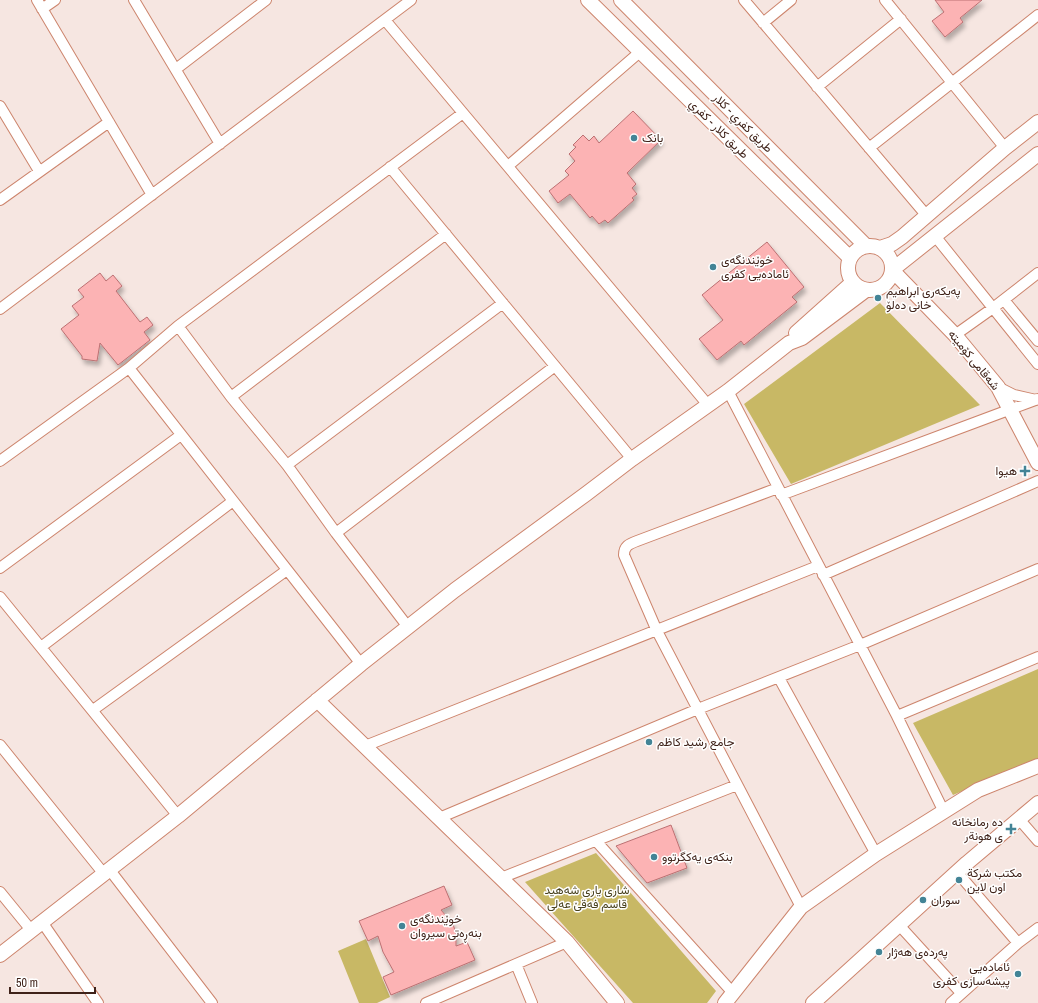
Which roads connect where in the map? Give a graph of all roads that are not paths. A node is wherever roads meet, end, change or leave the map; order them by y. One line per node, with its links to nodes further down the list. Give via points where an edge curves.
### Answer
1 (55, 0): 10 (street)
2 (134, 0): 16 (street)
3 (266, 0): 16 (street)
4 (411, 0): 12 (street)
5 (588, 0): 15 (main road, طريق كلار - كفري)
6 (621, 0): 35 (main road, طريق كفري - كلار)
7 (744, 0): 14 (street)
8 (791, 0): 14 (street)
9 (885, 0): 11 (street)
10 (40, 4): 21 (street)
11 (901, 19): 17 (street); 18 (street)
12 (385, 20): 20 (street); 23 (street)
13 (1036, 21): 17 (street)
14 (763, 23): 18 (street)
15 (640, 51): 27 (street); 37 (main road, طريق كلار - كفري)
16 (176, 69): 23 (street)
17 (952, 83): 24 (street); 25 (street)
18 (817, 87): 24 (street)
19 (0, 106): 29 (street)
20 (463, 113): 27 (street); 28 (street)
21 (109, 122): 29 (street); 30 (street)
22 (1038, 122): 25 (main road)
23 (220, 144): 30 (street)
24 (870, 148): 32 (street)
25 (1005, 148): 32 (main road)
26 (1038, 154): 34 (main road)
27 (508, 166): 57 (street)
28 (390, 167): 33 (street); 46 (street)
29 (39, 171): 31 (street)
30 (152, 195): 45 (street)
31 (0, 200)
32 (927, 216): 36 (main road, via 897,241)
33 (446, 234): 43 (street); 55 (street)
34 (935, 236): 38 (main road); 44 (street)
35 (866, 246): 36 (main road); 37 (main road, via 859,248)
36 (880, 248): 38 (main road, via 890,257)
37 (850, 258): 40 (main road, via 848,270)
38 (892, 270): 41 (main road, via 888,282 883,286); 47 (main road, شەقامی کۆمیتە)
39 (1038, 273): 42 (street)
40 (853, 282): 41 (main road); 49 (main road, via 799,329)
41 (866, 290): 49 (main road, via 802,338)
42 (1004, 300): 44 (street); 48 (street)
43 (503, 303): 51 (street); 63 (street)
44 (993, 308): 47 (street); 50 (street)
45 (0, 309)
46 (178, 326): 52 (street); 55 (street)
47 (955, 335): 53 (main road, شەقامی کۆمیتە)
48 (1038, 340)
49 (789, 343): 54 (main road)
50 (1038, 364)
51 (555, 366): 60 (street); 67 (street)
52 (129, 368): 59 (street); 61 (street)
53 (998, 386): 56 (street, via 1014,395); 58 (main road, شەقامی کۆمیتە)
54 (728, 391): 57 (main road); 65 (street)
55 (231, 397): 63 (street)
56 (1037, 400): 58 (street)
57 (708, 405): 60 (main road)
58 (1010, 410): 62 (main road, شەقامی کۆمیتە); 65 (street)
59 (181, 435): 66 (street); 68 (street)
60 (632, 459): 73 (main road)
61 (0, 461)
62 (1038, 463)
63 (287, 465): 67 (street)
64 (1038, 481): 71 (street)
65 (780, 491): 71 (street); 74 (street, via 627,546 624,555)
66 (233, 501): 70 (street); 76 (street)
67 (336, 533): 73 (street)
68 (0, 568)
69 (1038, 569): 75 (street)
70 (287, 570): 78 (street); 82 (street)
71 (821, 570): 74 (street); 75 (street)
72 (0, 597): 76 (street)
73 (408, 627): 78 (main road)
74 (657, 631): 81 (street); 85 (street)
75 (860, 645): 79 (street); 83 (street)
76 (41, 647): 82 (street)
77 (1038, 657): 83 (street)
78 (361, 664): 80 (main road)
79 (779, 678): 81 (street); 95 (street)
80 (317, 700): 85 (main road); 90 (main road)
81 (698, 709): 87 (street); 91 (street)
82 (93, 710): 90 (street)
83 (897, 716): 89 (street)
84 (0, 745): 96 (street)
85 (365, 746): 91 (main road)
86 (1038, 766): 89 (main road, via 978,790)
87 (737, 785): 93 (street); 100 (street)
88 (1038, 803): 92 (main road)
89 (944, 812): 95 (main road)
90 (178, 816): 96 (main road)
91 (439, 818): 98 (main road)
92 (1019, 819): 94 (street); 97 (main road)
93 (596, 841): 98 (street); 109 (street)
94 (1038, 841)
95 (876, 854): 100 (main road)
96 (107, 872): 102 (main road); 112 (street)
97 (957, 872): 101 (main road); 105 (street)
98 (502, 878): 104 (main road)
99 (0, 892): 102 (street)
100 (801, 907): 109 (main road)
101 (899, 925): 108 (street); 116 (main road)
102 (37, 926): 106 (main road); 111 (street)
103 (1038, 928): 105 (street)
104 (567, 942): 107 (street); 115 (main road)
105 (1018, 943): 108 (street)
106 (0, 955)
107 (516, 964): 110 (street); 114 (street)
108 (962, 993): 117 (street)
109 (729, 998)
110 (438, 1000): 113 (street)
111 (98, 1003)
112 (212, 1003)
113 (426, 1003)
114 (532, 1003)
115 (617, 1003)
116 (813, 1003)
117 (951, 1003)

